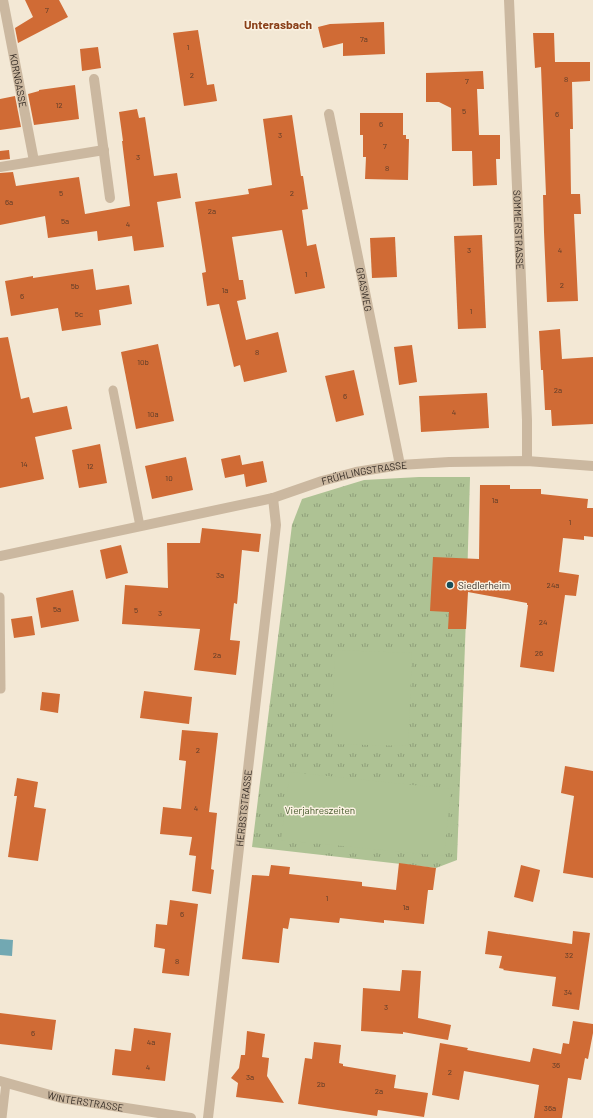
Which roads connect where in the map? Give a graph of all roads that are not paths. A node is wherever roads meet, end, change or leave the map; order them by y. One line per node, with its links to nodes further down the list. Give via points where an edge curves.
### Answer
1 (3, 0): 6 (street, KORNGASSE)
2 (509, 0): 10 (street, SOMMERSTRASSE)
3 (94, 79): 5 (street)
4 (329, 114): 11 (street, GRASWEG)
5 (104, 150): 6 (street); 8 (street)
6 (34, 161): 7 (street)
7 (0, 167)
8 (110, 198)
9 (113, 390): 14 (lane)
10 (527, 461): 11 (street, FRÜHLINGSTRASSE); 12 (street, FRÜHLINGSTRASSE)
11 (400, 465): 13 (street, FRÜHLINGSTRASSE, via 356,472)
12 (593, 466)
13 (273, 498): 14 (street, FRÜHLINGSTRASSE); 21 (street, HERBSTSTRASSE, via 276,525)
14 (140, 526): 15 (street, FRÜHLINGSTRASSE)
15 (0, 556)
16 (0, 597): 17 (lane)
17 (1, 689)
18 (3, 1082): 19 (lane, WINTERSTRASSE); 20 (street, WINTERSTRASSE, via 61,1098)
19 (2, 1118)
20 (191, 1118)
21 (208, 1118)

